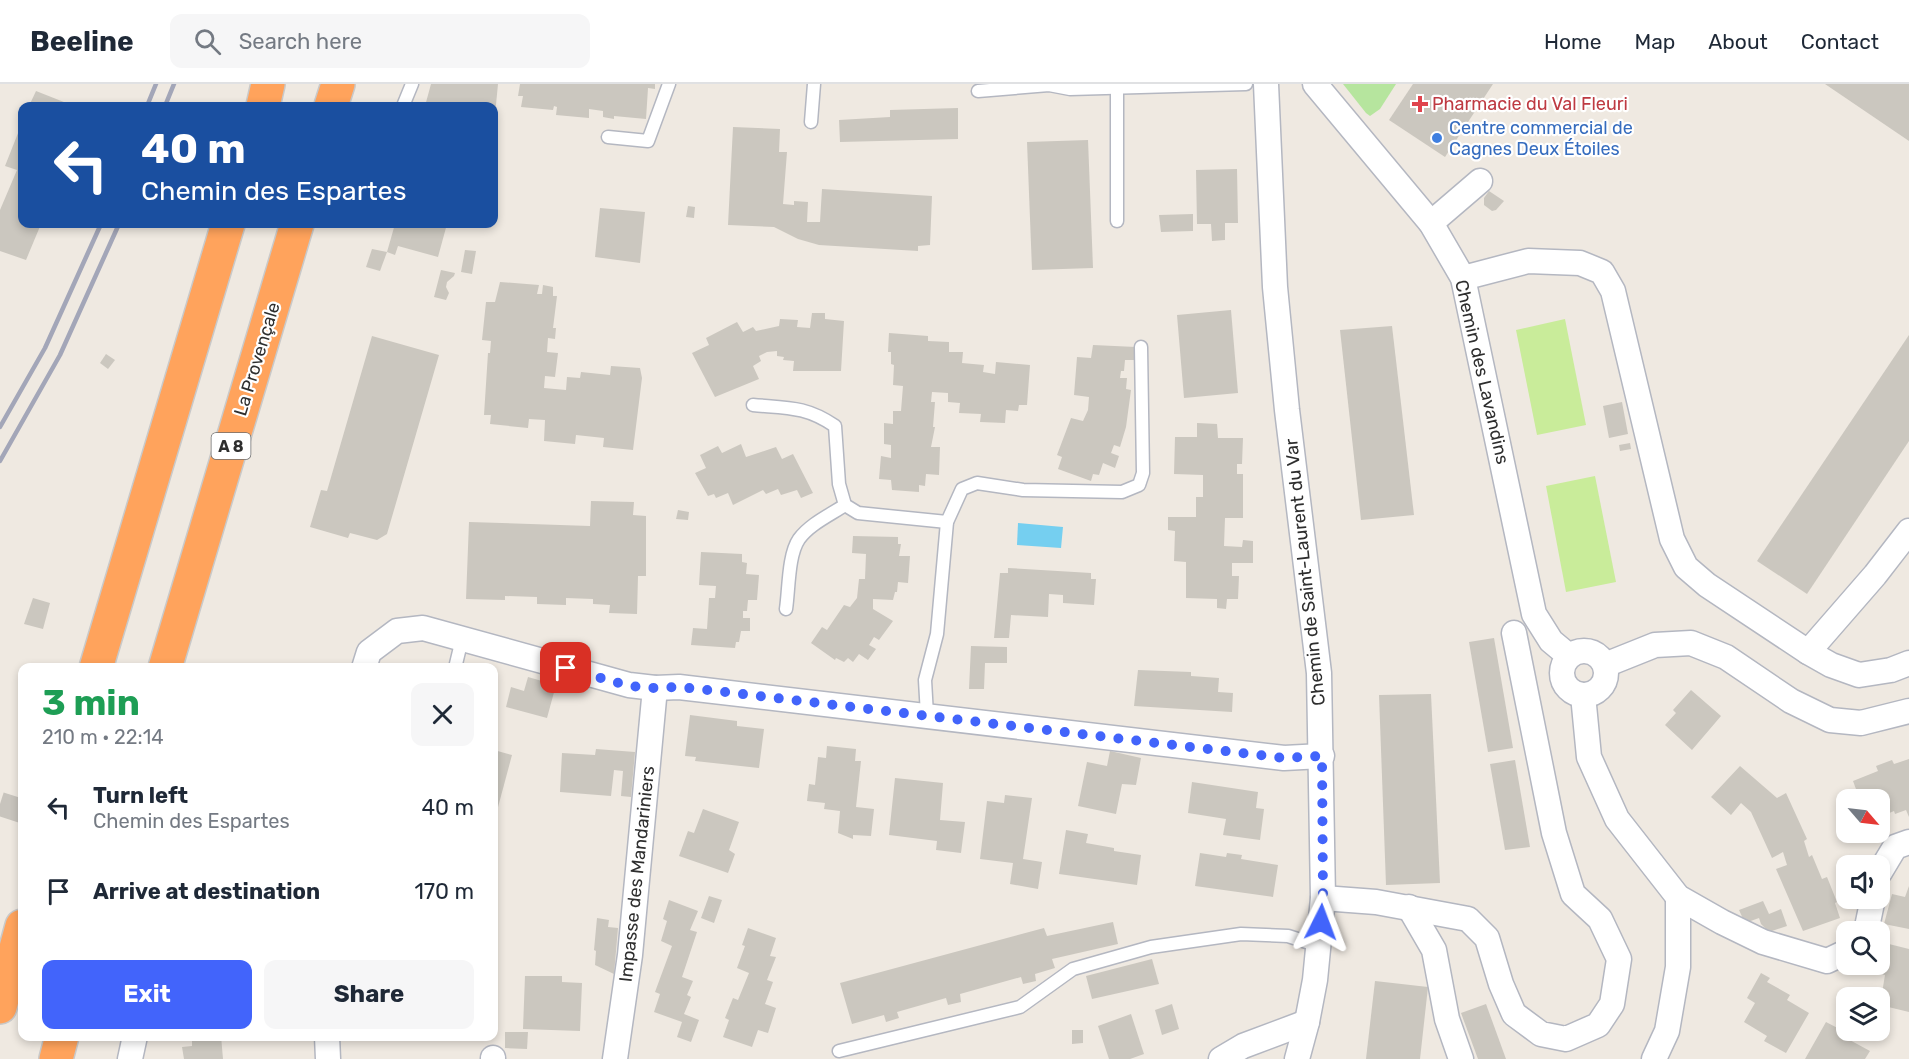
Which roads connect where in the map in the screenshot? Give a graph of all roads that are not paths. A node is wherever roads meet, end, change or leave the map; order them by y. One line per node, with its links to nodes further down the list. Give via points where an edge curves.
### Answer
1 (268, 84): 11 (highway)
2 (338, 84): 12 (highway)
3 (412, 84): 13 (lane)
4 (669, 84): 15 (lane, via 648,141)
5 (814, 84): 14 (lane)
6 (1246, 84): 9 (lane)
7 (1266, 84): 42 (street, Chemin de Saint-Laurent du Var, via 1275,287 1319,673)
8 (1315, 84): 18 (street, Chemin des Lavandins)
9 (1117, 88): 10 (lane, via 1070,89 1048,85); 17 (lane)
10 (978, 91)
11 (263, 102)
12 (332, 102)
13 (405, 102)
14 (811, 122)
15 (608, 137)
16 (1480, 181): 18 (street)
17 (1117, 221)
18 (1431, 223): 21 (street, Chemin des Lavandins)
19 (227, 228): 32 (highway)
20 (296, 228): 33 (highway, La Provençale / A 8)
21 (1463, 278): 30 (street, via 1528,261 1580,263 1602,272 1613,291 1672,539 1686,567); 31 (street, Chemin des Lavandins, via 1534,614 1551,641)
22 (1141, 347): 25 (lane, via 1143,473 1139,485 1122,492 1023,489 977,483 962,489)
23 (753, 405): 24 (lane, via 807,410 835,426 839,484)
24 (845, 505): 25 (lane, via 858,513); 27 (lane, via 800,538 793,551)
25 (947, 522): 41 (lane, via 937,634 925,680)
26 (1909, 531): 30 (street)
27 (786, 609)
28 (1514, 633): 47 (street, via 1554,833 1573,894 1600,919 1619,959 1612,1004 1598,1025 1566,1039 1540,1034 1514,1014 1487,938 1468,919)
29 (462, 639): 34 (street, via 423,628 397,631 369,652); 35 (lane); 38 (street, via 629,686)
30 (1808, 652): 36 (street, via 1859,675)
31 (1569, 656): 37 (street, via 1589,651); 39 (street, via 1563,669 1565,683)
32 (97, 663)
33 (166, 663)
34 (366, 663)
35 (456, 663)
36 (1909, 663)
37 (1605, 665): 39 (street, via 1602,686); 40 (street, via 1655,645 1691,644 1726,657 1791,701 1830,720 1861,723)
38 (655, 688): 41 (street, via 679,687); 60 (street, Impasse des Mandariniers, via 630,955)
39 (1583, 695): 45 (street, via 1589,757 1617,819)
40 (1909, 711)
41 (927, 715): 42 (street, via 1284,758)
42 (1322, 756): 46 (street, Chemin de Saint-Laurent du Var)
43 (1909, 842): 44 (street, via 1895,847)
44 (1890, 855)
45 (1678, 897): 50 (street, via 1763,942 1827,961); 64 (street, via 1678,967 1667,1031)
46 (1323, 898): 47 (street); 49 (street, Chemin de Saint-Laurent du Var)
47 (1409, 907): 63 (street, via 1434,950 1447,1019)
48 (18, 941): 51 (highway)
49 (1319, 946): 52 (street, Chemin de Saint-Laurent du Var); 56 (lane, via 1288,936 1241,934 1150,947 1073,969 1020,1006)
50 (1836, 957)
51 (0, 1007)
52 (1307, 1022): 61 (street, via 1243,1046); 62 (street, Chemin de Saint-Laurent du Var)
53 (61, 1041): 57 (highway)
54 (134, 1041): 58 (street)
55 (327, 1041): 59 (street)
56 (839, 1051)
57 (56, 1059)
58 (130, 1059)
59 (328, 1059)
60 (615, 1059)
61 (1221, 1059)
62 (1297, 1059)
63 (1461, 1059)
64 (1654, 1059)

